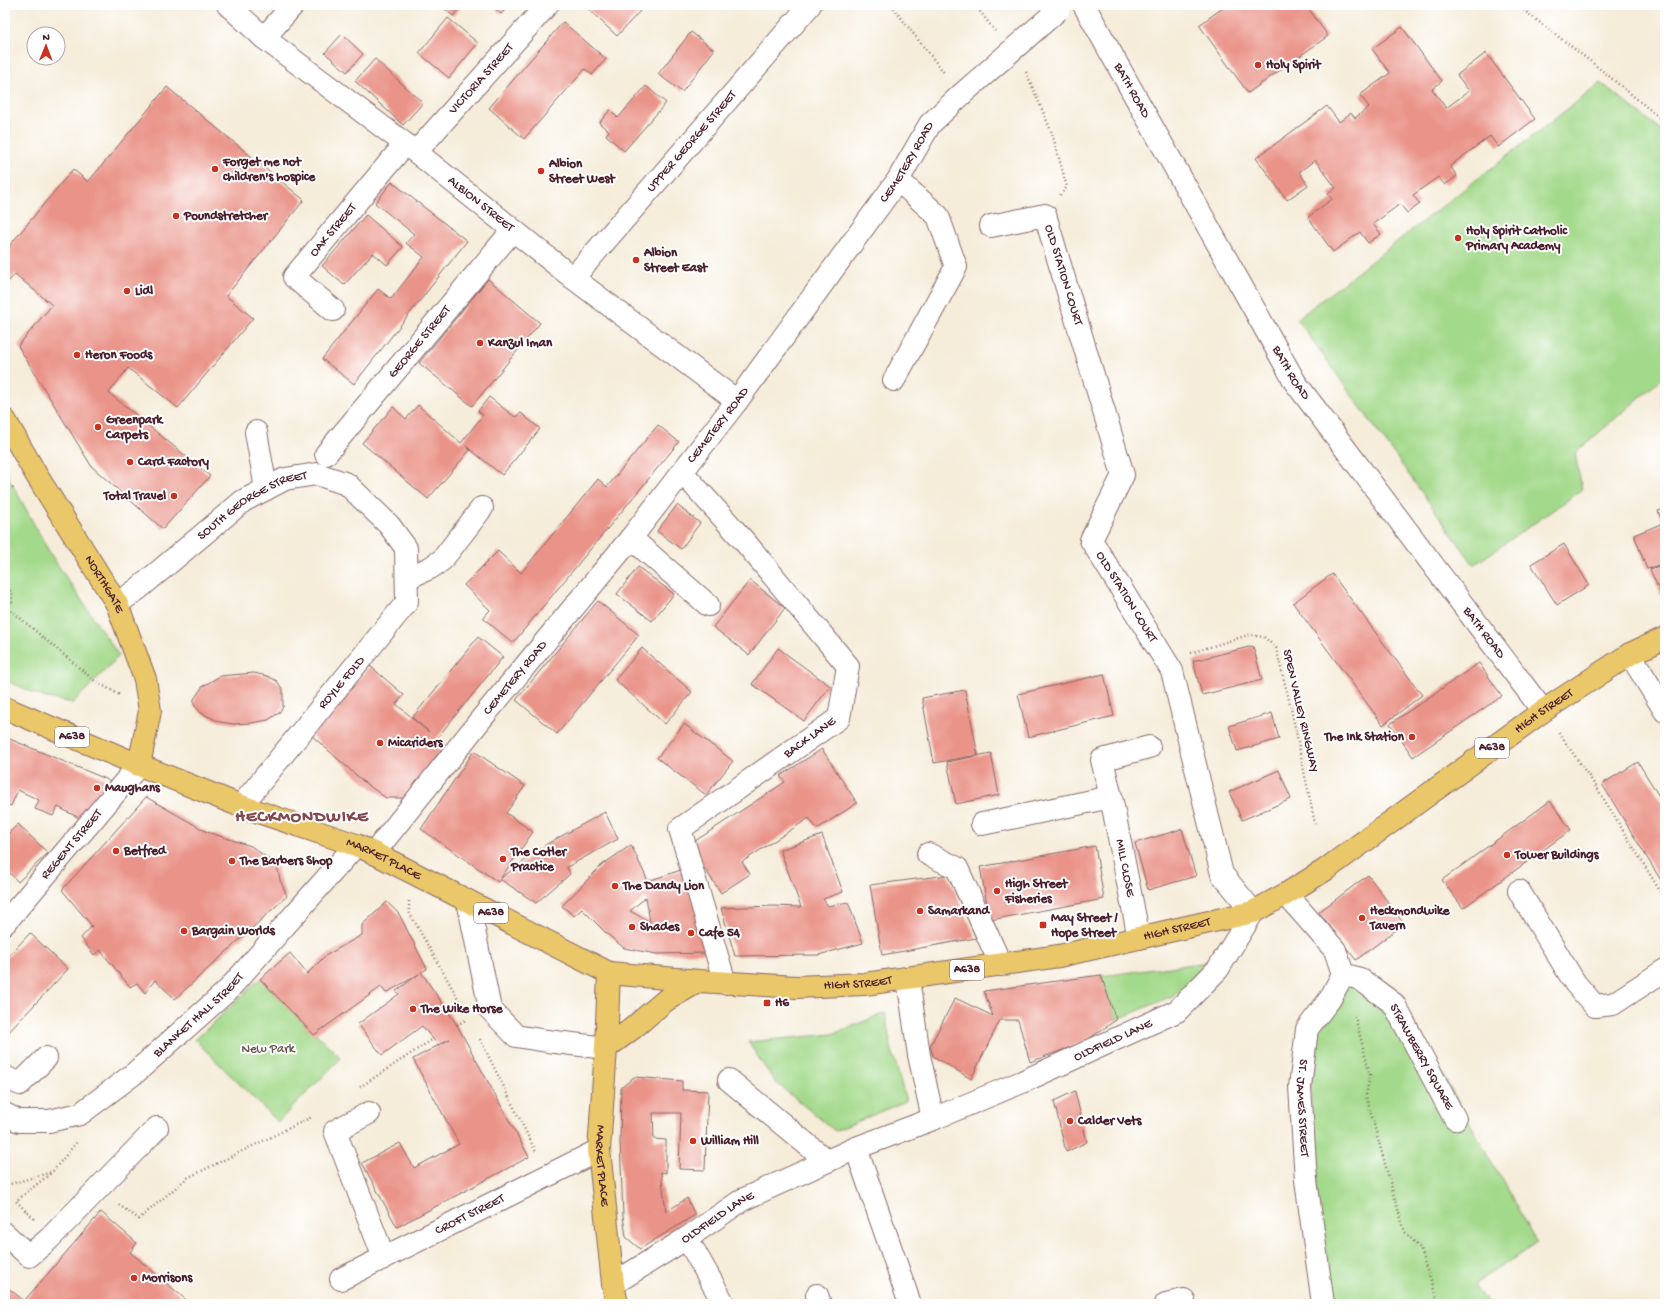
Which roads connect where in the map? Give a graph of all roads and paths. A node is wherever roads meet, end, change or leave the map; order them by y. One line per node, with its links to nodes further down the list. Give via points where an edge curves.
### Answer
1 (228, 5): 11 (street, ALBION STREET)
2 (293, 5): 11 (street)
3 (547, 5): 15 (street, VICTORIA STREET)
4 (810, 5): 20 (street, UPPER GEORGE STREET)
5 (891, 5): 13 (path)
6 (975, 5): 10 (path)
7 (1084, 5): 42 (street, BATH ROAD, via 1295,382)
8 (1517, 5): 14 (path)
9 (1062, 8): 13 (street, CEMETERY ROAD, bridge)
10 (998, 35)
11 (264, 38): 15 (street, ALBION STREET)
12 (1022, 66): 17 (path, via 1052,133 1067,187)
13 (962, 95): 16 (street, CEMETERY ROAD, via 930,124)
14 (1665, 122)
15 (411, 148): 19 (street, ALBION STREET); 21 (street, OAK STREET, via 294,277)
16 (898, 180): 22 (street, via 938,216 956,268); 23 (street, CEMETERY ROAD)
17 (1045, 215): 18 (street, OLD STATION COURT); 39 (street, OLD STATION COURT, via 1123,475 1091,540)
18 (991, 226)
19 (513, 230): 20 (street, ALBION STREET); 26 (street, GEORGE STREET)
20 (573, 278): 23 (street, ALBION STREET)
21 (333, 310)
22 (894, 380)
23 (737, 401): 27 (street, CEMETERY ROAD)
24 (5, 420): 34 (main road, NORTHGATE, via 37,476)
25 (256, 432): 28 (street)
26 (326, 454)
27 (682, 472): 30 (street, CEMETERY ROAD); 66 (street, BACK LANE, via 745,542 848,666 839,718 680,829)
28 (266, 489): 31 (street, SOUTH GEORGE STREET, via 285,479 317,474 347,484 389,525); 34 (street, SOUTH GEORGE STREET, via 243,501)
29 (482, 508): 32 (street, via 442,560)
30 (631, 538): 35 (street); 50 (street, CEMETERY ROAD, via 482,718)
31 (406, 548): 32 (street, ROYLE FOLD)
32 (407, 578): 47 (street, ROYLE FOLD, via 408,602)
33 (5, 584): 36 (path, via 12,593 12,603)
34 (118, 604): 41 (main road, NORTHGATE, via 146,680)
35 (708, 605)
36 (6, 609): 41 (path, via 95,681)
37 (1665, 638): 38 (main road, HIGH STREET / A638)
38 (1630, 654): 42 (main road, HIGH STREET / A638); 43 (street)
39 (1166, 662): 49 (path, SPEN VALLEY RINGWAY, via 1248,635 1264,637 1276,648); 57 (street, OLD STATION COURT, via 1172,672 1222,874)
40 (5, 708): 45 (main road, A638)
41 (150, 711): 45 (main road, NORTHGATE)
42 (1544, 711): 54 (main road, HIGH STREET / A638, via 1325,870); 55 (path, via 1597,788)
43 (1665, 711)
44 (1149, 747): 46 (street, MILL CLOSE, via 1102,760)
45 (139, 766): 47 (main road, MARKET PLACE / A638); 58 (street, REGENT STREET)
46 (1111, 797): 48 (street); 59 (street, MILL CLOSE)
47 (240, 806): 50 (main road, MARKET PLACE / A638)
48 (982, 824)
49 (1315, 824)
50 (365, 849): 52 (main road, MARKET PLACE / A638); 79 (street, BLANKET HALL STREET, via 226,991 135,1073 80,1114 49,1121 19,1120)
51 (928, 854): 60 (street, via 957,868)
52 (411, 872): 56 (main road, MARKET PLACE / A638); 67 (path, via 409,912)
53 (1518, 891): 61 (street, via 1575,983 1595,1006 1613,1004)
54 (1286, 894): 57 (main road, HIGH STREET / A638); 63 (street, via 1335,950)
55 (1665, 899)
56 (468, 901): 62 (main road, MARKET PLACE / A638); 73 (street, via 490,1009 516,1036)
57 (1253, 912): 59 (main road, HIGH STREET / A638); 81 (street, OLDFIELD LANE, via 1218,969 1177,1011 1022,1082)
58 (5, 923)
59 (1139, 938): 60 (main road, HIGH STREET / A638, via 1059,956)
60 (1001, 965): 64 (main road, HIGH STREET / A638)
61 (1665, 970)
62 (609, 973): 65 (main road, HIGH STREET / A638); 73 (main road, MARKET PLACE)
63 (1343, 974): 82 (street, STRAWBERRY SQUARE, via 1360,979 1394,1004); 96 (street, ST. JAMES STREET, via 1330,999 1307,1029 1300,1087 1306,1180)
64 (908, 979): 66 (main road, HIGH STREET / A638, via 796,987); 81 (street, via 919,1054)
65 (699, 981): 66 (main road, HIGH STREET / A638); 73 (main road, via 666,1000)
66 (725, 983)
67 (462, 1005)
68 (466, 1012): 70 (path, via 470,1018)
69 (1355, 1016): 97 (path, via 1370,1075 1366,1096 1396,1203 1406,1232 1419,1247)
70 (457, 1025)
71 (477, 1033): 87 (path)
72 (433, 1039): 77 (path)
73 (606, 1048): 85 (main road, MARKET PLACE)
74 (46, 1058): 75 (street, via 20,1084)
75 (5, 1077)
76 (729, 1080): 86 (street)
77 (359, 1088)
78 (369, 1113): 91 (street, via 335,1131)
79 (5, 1114)
80 (314, 1116): 88 (path, via 187,1178 139,1220)
81 (933, 1119): 84 (street, OLDFIELD LANE)
82 (1455, 1119)
83 (157, 1128): 89 (street, via 49,1239 29,1256)
84 (856, 1148): 86 (street, OLDFIELD LANE); 95 (street)
85 (599, 1150): 87 (street, CROFT STREET); 93 (main road, MARKET PLACE)
86 (827, 1160): 90 (street, OLDFIELD LANE, via 742,1200)
87 (547, 1176): 91 (street, CROFT STREET)
88 (117, 1204)
89 (5, 1234)
90 (687, 1238): 93 (street, OLDFIELD LANE); 94 (street)
91 (384, 1258): 92 (street, CROFT STREET)
92 (341, 1279)
93 (615, 1294)
94 (724, 1304)
95 (910, 1304)
96 (1323, 1304)
97 (1439, 1304)

